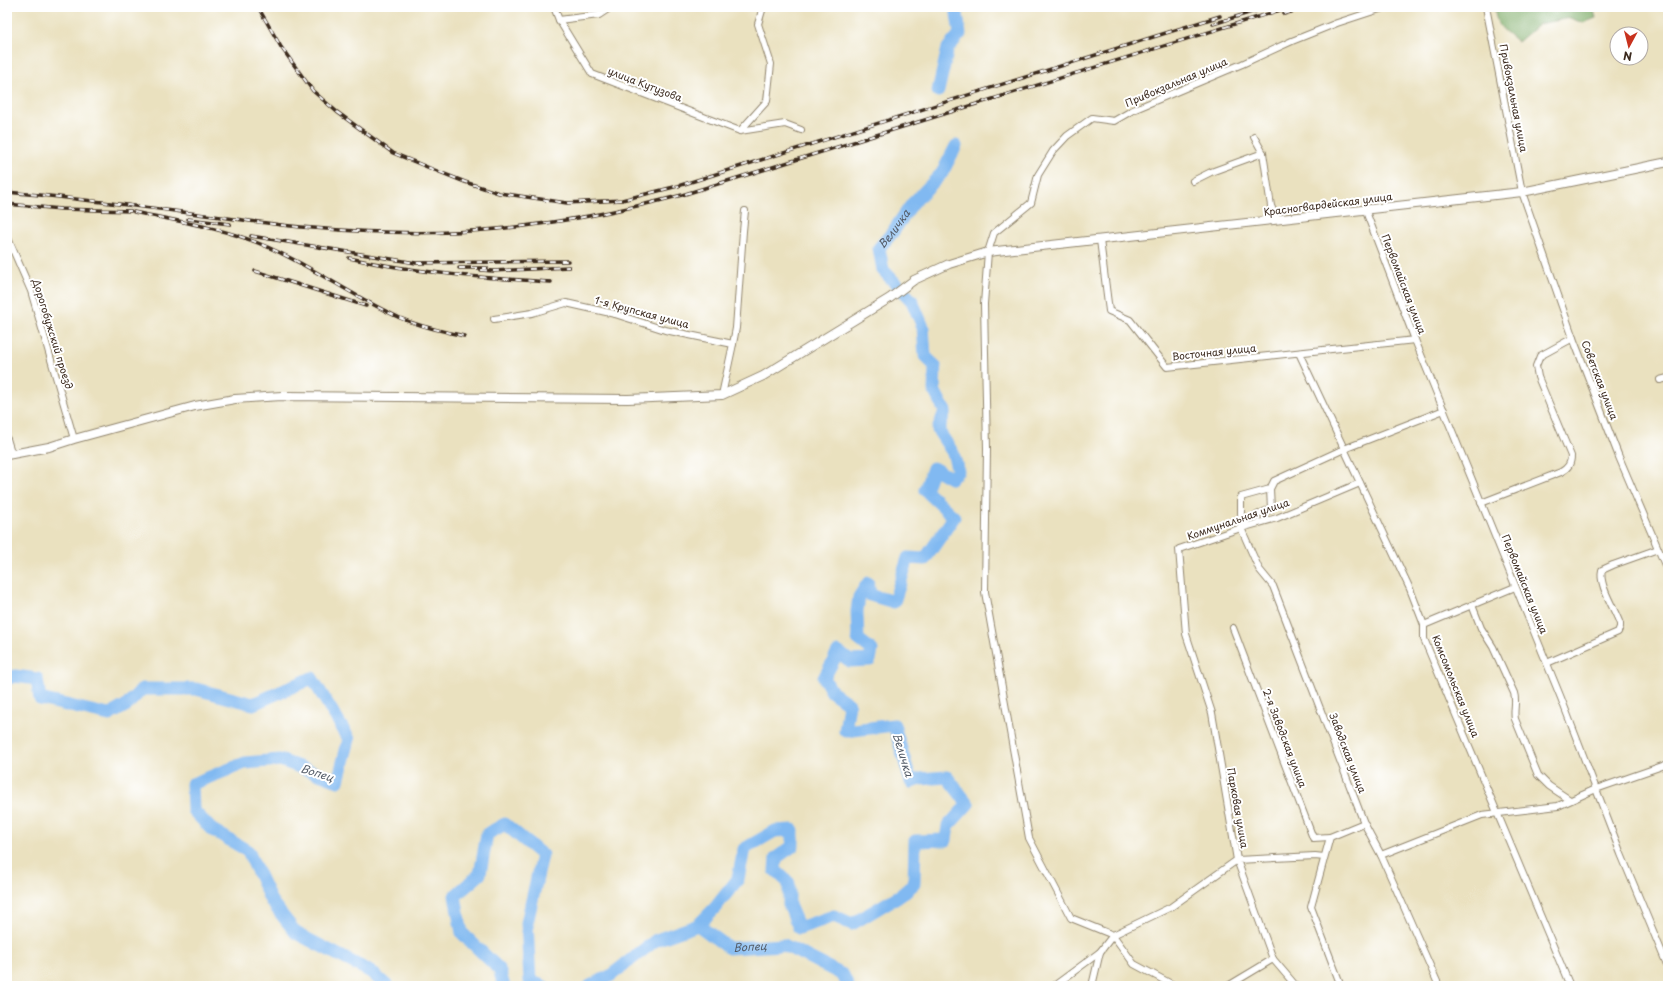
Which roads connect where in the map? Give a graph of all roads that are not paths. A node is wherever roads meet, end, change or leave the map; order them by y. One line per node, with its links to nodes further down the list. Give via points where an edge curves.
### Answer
1 (554, 7): 6 (street, улица Кутузова)
2 (611, 7): 6 (street, via 599,15)
3 (763, 7): 8 (street, via 758,24 771,64 767,101)
4 (1386, 7): 19 (street, Привокзальная улица, via 1337,22 1114,121 1092,118 1067,136 1053,151 1038,175 1030,203 994,233)
5 (1486, 7): 13 (street, Привокзальная улица)
6 (559, 20): 8 (street, улица Кутузова, via 592,74)
7 (801, 130): 8 (street, via 785,124)
8 (740, 131)
9 (1254, 137): 10 (street)
10 (1262, 153): 12 (street); 16 (street, via 1271,206)
11 (1668, 162): 13 (street, Красногвардейская улица)
12 (1193, 181)
13 (1522, 192): 14 (street, Красногвардейская улица); 21 (street, Советская улица)
14 (1365, 209): 16 (street, Красногвардейская улица); 22 (street, Первомайская улица)
15 (745, 211): 23 (street)
16 (1277, 220): 18 (street, Красногвардейская улица)
17 (7, 236): 30 (street, Дорогобужский проезд, via 31,291)
18 (1100, 240): 19 (street, Красногвардейская улица); 24 (street, Восточная улица, via 1109,311 1130,320 1167,367)
19 (988, 252): 27 (street, Красногвардейская улица, via 949,264 914,280 890,298 764,376); 54 (street, Привокзальная улица, via 984,304 987,449 985,592 1029,838 1071,918)
20 (494, 319): 23 (street, 1-я Крупская улица, via 532,313 566,303 615,314 665,330)
21 (1573, 338): 35 (street, via 1540,356 1536,366 1538,377 1571,456 1571,463 1561,472); 37 (street, Советская улица)
22 (1415, 340): 24 (street, Восточная улица); 28 (street, Первомайская улица)
23 (733, 344): 27 (street)
24 (1300, 353): 31 (street, Комсомольская улица)
25 (1668, 378): 26 (street)
26 (1660, 380)
27 (722, 395): 30 (street, via 628,399 298,396 235,399 195,406)
28 (1444, 410): 31 (street); 35 (street, Первомайская улица)
29 (7, 439): 32 (street)
30 (74, 439): 32 (street, via 49,448)
31 (1344, 449): 33 (street, Комсомольская улица); 34 (street, via 1274,481)
32 (10, 455)
33 (1360, 483): 36 (street, Коммунальная улица, via 1277,518); 41 (street, Комсомольская улица)
34 (1270, 489): 36 (street, via 1271,509 1248,518); 36 (street, via 1241,497)
35 (1481, 503): 39 (street, Первомайская улица)
36 (1241, 528): 43 (street, Коммунальная улица, via 1179,549); 49 (street, Заводская улица, via 1259,570 1273,586)
37 (1658, 549): 38 (street, Советская улица); 44 (street, via 1602,570 1602,583 1620,624 1618,632)
38 (1668, 572)
39 (1515, 587): 40 (street); 44 (street, Первомайская улица)
40 (1472, 605): 41 (street); 47 (street, via 1514,694 1515,719 1538,775)
41 (1424, 625): 48 (street, Комсомольская улица, via 1424,639)
42 (1233, 628): 50 (street, 2-я Заводская улица, via 1313,838)
43 (1186, 634): 53 (street, Парковая улица, via 1212,713)
44 (1547, 663): 46 (street, Первомайская улица)
45 (1668, 764): 46 (street)
46 (1596, 789): 47 (street); 57 (street, Первомайская улица)
47 (1570, 800): 48 (street, via 1558,806)
48 (1498, 814): 51 (street, via 1482,815); 65 (street, Комсомольская улица)
49 (1364, 824): 50 (street, 2-я Заводская улица); 51 (street, Заводская улица)
50 (1330, 837): 52 (street)
51 (1381, 855): 64 (street, Заводская улица)
52 (1324, 857): 53 (street); 63 (street, via 1310,907)
53 (1237, 860): 54 (street, Парковая улица, via 1171,907); 56 (street)
54 (1113, 935): 55 (street, Парковая улица); 60 (street, via 1134,964)
55 (1100, 952): 58 (street); 59 (street, Парковая улица)
56 (1273, 959): 61 (street); 62 (street)
57 (1668, 967)
58 (1054, 986)
59 (1092, 986)
60 (1175, 986)
61 (1228, 986)
62 (1296, 986)
63 (1341, 986)
64 (1439, 986)
65 (1570, 986)

